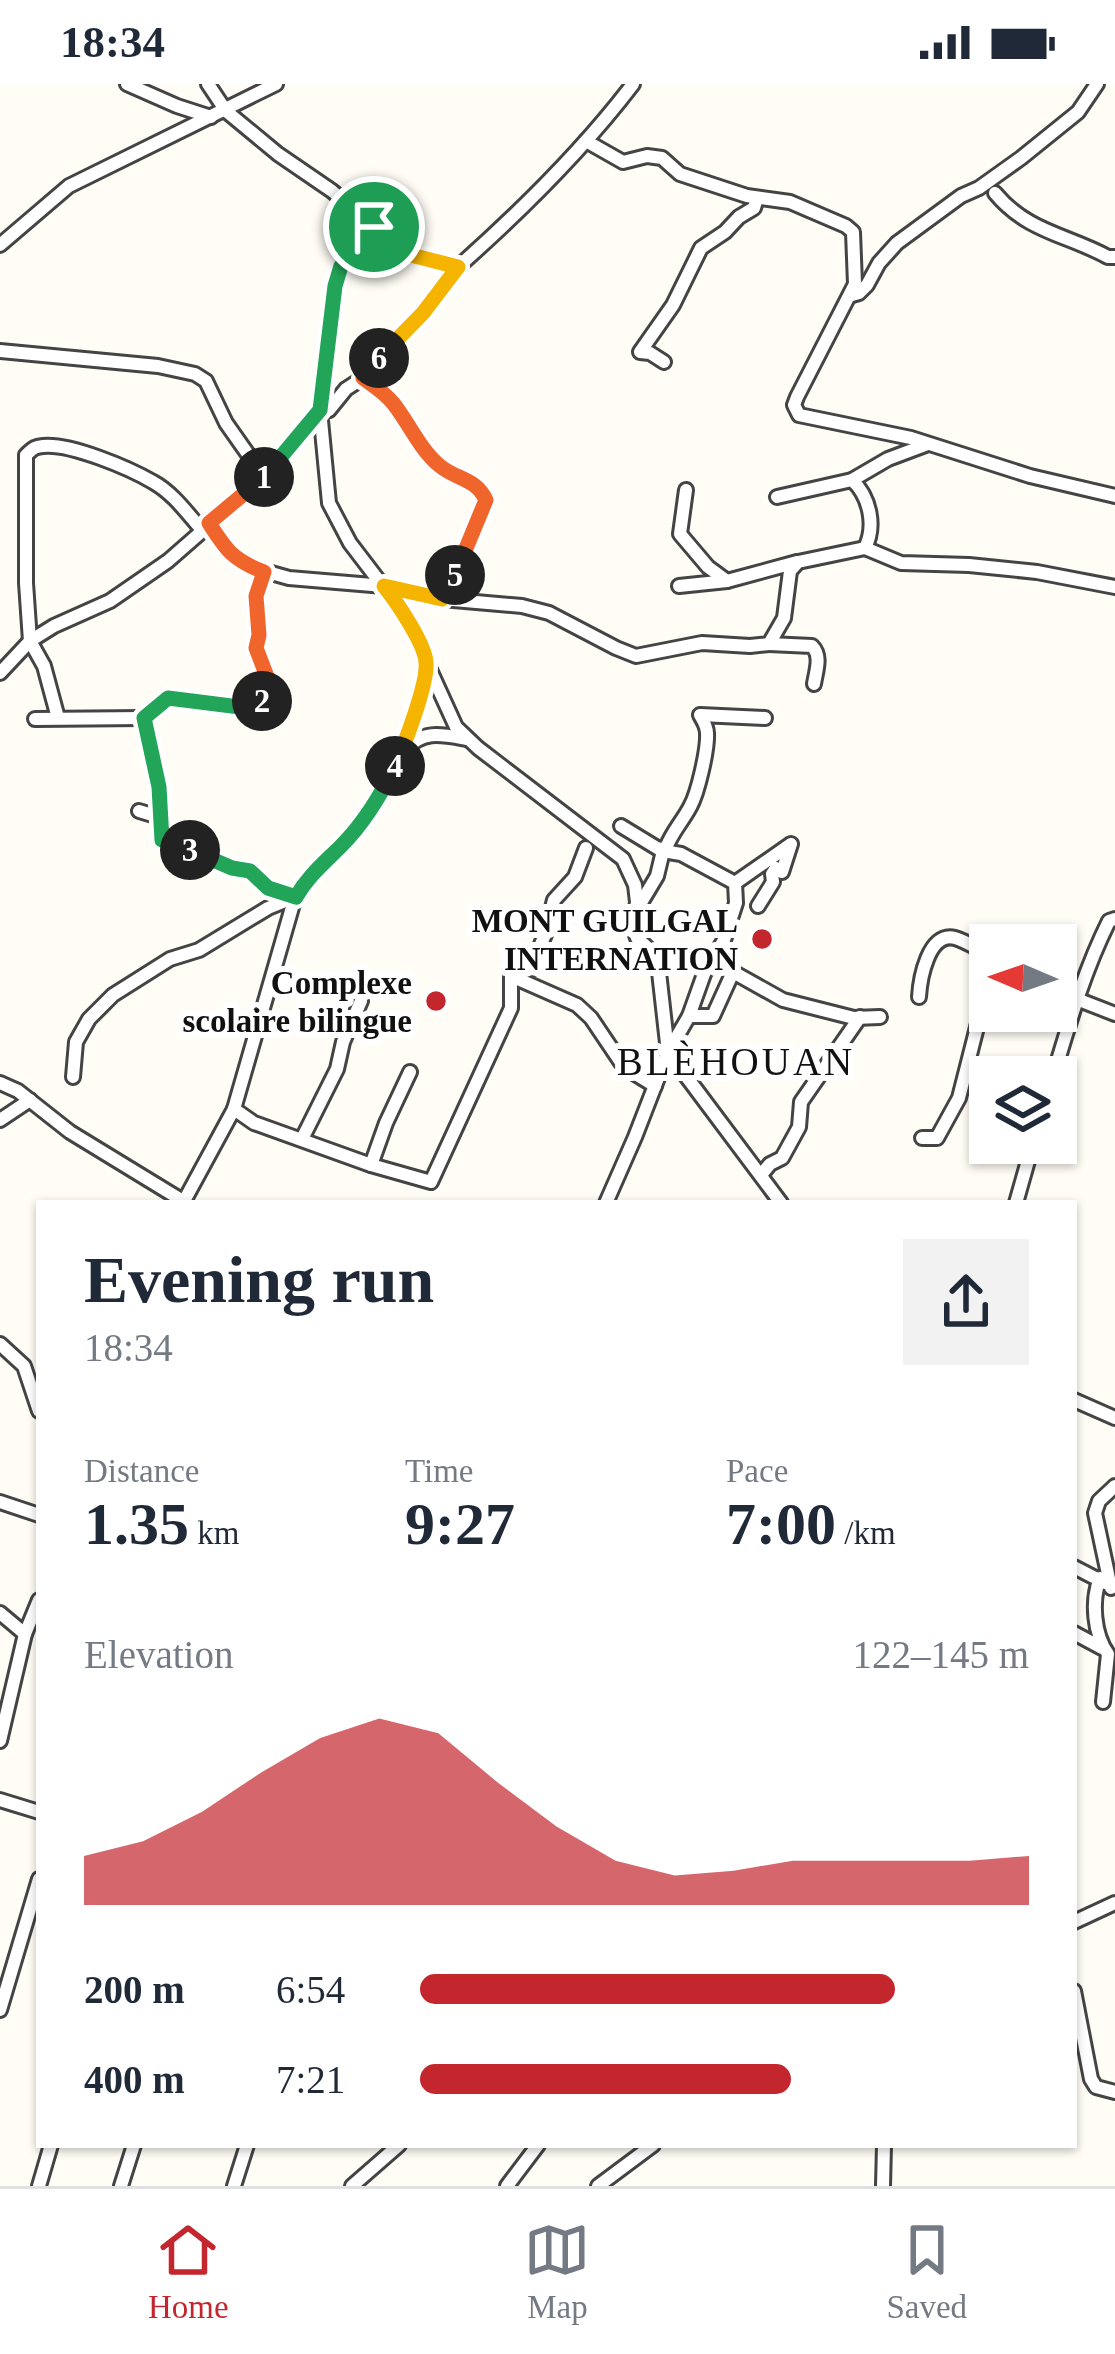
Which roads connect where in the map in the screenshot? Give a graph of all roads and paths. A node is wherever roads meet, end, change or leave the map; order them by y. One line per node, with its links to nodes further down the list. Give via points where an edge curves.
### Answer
1 (127, 84): 6 (street)
2 (208, 84): 6 (street)
3 (276, 84): 6 (street)
4 (633, 84): 7 (street)
5 (1097, 84): 14 (street, via 1078,112 1022,158 897,242)
6 (219, 114): 10 (street); 11 (street, via 69,186)
7 (586, 141): 9 (street, via 623,162 662,158 680,173); 13 (street)
8 (995, 194): 12 (street, via 1040,229)
9 (758, 198): 14 (street, via 790,202 853,232); 16 (street, via 700,248 640,352)
10 (374, 227): 13 (street, via 407,254); 18 (street, via 341,266 335,286)
11 (0, 245)
12 (1115, 257)
13 (458, 267): 17 (street)
14 (851, 295): 19 (street, via 795,411)
15 (0, 351): 20 (street, via 196,374)
16 (664, 362)
17 (363, 378): 18 (street); 33 (street, via 392,401 441,467 481,488 486,500)
18 (320, 410): 20 (street); 30 (street, via 329,503)
19 (929, 444): 21 (street); 23 (street)
20 (264, 477): 25 (street)
21 (852, 481): 24 (street); 26 (street, via 866,497)
22 (686, 490): 29 (street, via 680,534)
23 (1115, 496)
24 (777, 497)
25 (205, 527): 28 (street, via 240,563); 34 (street, via 138,584); 34 (street, via 142,476 62,447 31,450)
26 (865, 548): 27 (street); 32 (street, via 901,563 1037,572)
27 (798, 562): 29 (street); 35 (street)
28 (264, 572): 30 (street); 40 (street, via 256,648 271,687 256,709 168,698)
29 (727, 580): 31 (street)
30 (384, 586): 33 (street); 36 (street)
31 (679, 586)
32 (1115, 587)
33 (442, 599): 35 (street, via 549,613 636,656 702,644)
34 (30, 640): 37 (street); 39 (street)
35 (770, 644): 38 (street, via 812,646)
36 (427, 661): 43 (street); 44 (street)
37 (0, 673)
38 (814, 684)
39 (58, 718): 40 (street); 42 (street)
40 (144, 718): 46 (street)
41 (765, 718): 49 (street, via 700,715 704,772)
42 (35, 719)
43 (467, 739): 44 (street, via 425,735); 53 (street, via 612,847 635,885)
44 (395, 766): 51 (street, via 362,822)
45 (139, 811): 46 (street)
46 (159, 817): 51 (street, via 162,840)
47 (621, 826): 49 (street)
48 (586, 848): 56 (street, via 554,899 531,969)
49 (661, 850): 50 (street); 53 (street)
50 (735, 883): 52 (street, via 791,844); 62 (street, via 724,940)
51 (296, 897): 68 (street, via 113,994 76,1042); 72 (street)
52 (758, 906)
53 (636, 913): 66 (street, via 637,938 659,972)
54 (1115, 919): 57 (street)
55 (969, 945): 58 (street, via 953,937 938,942 922,970)
56 (511, 976): 70 (street, via 577,1005 624,1067); 77 (street, via 511,1008 430,1182)
57 (1077, 997)
58 (920, 998)
59 (1077, 1000): 61 (street)
60 (361, 1001): 75 (street)
61 (1115, 1014)
62 (689, 1016): 63 (street, via 713,1016 733,972 783,1000); 66 (street)
63 (860, 1016): 64 (street); 78 (street, via 800,1102 800,1127 782,1157)
64 (880, 1017)
65 (976, 1032): 74 (street, via 959,1099 937,1138)
66 (668, 1052): 70 (street); 78 (street)
67 (410, 1072): 77 (street)
68 (74, 1078)
69 (0, 1083): 71 (street)
70 (655, 1086): 81 (street)
71 (30, 1100): 73 (street); 79 (street)
72 (234, 1109): 75 (street); 80 (street)
73 (0, 1120)
74 (922, 1138)
75 (302, 1139): 77 (street)
76 (1027, 1164): 83 (street)
77 (371, 1165)
78 (760, 1175): 82 (street)
79 (180, 1200)
80 (184, 1200)
81 (607, 1200)
82 (779, 1200)
83 (1017, 1200)
84 (0, 1344): 86 (street, via 24,1366)
85 (1077, 1401): 87 (street)
86 (36, 1402)
87 (1115, 1418)
88 (1115, 1486): 92 (street, via 1095,1513)
89 (0, 1502): 90 (street)
90 (36, 1515)
91 (1077, 1569): 92 (street)
92 (1109, 1586): 97 (street, via 1095,1590)
93 (36, 1607): 95 (street)
94 (0, 1612): 95 (street)
95 (25, 1634): 98 (street)
96 (1077, 1635): 97 (street)
97 (1103, 1649): 100 (street)
98 (18, 1662): 99 (street); 101 (street)
99 (0, 1683)
100 (1103, 1702)
101 (0, 1741)
102 (0, 1800): 103 (street)
103 (36, 1811)
104 (36, 1889): 108 (street)
105 (1115, 1904): 106 (street)
106 (1077, 1919)
107 (1077, 2006): 109 (street, via 1091,2079)
108 (0, 2010)
109 (1115, 2092)
110 (50, 2148): 117 (street)
111 (133, 2148): 118 (street)
112 (246, 2148): 119 (street)
113 (396, 2148): 120 (street)
114 (536, 2148): 121 (street)
115 (649, 2148): 122 (street)
116 (884, 2148): 123 (street)
117 (39, 2186)
118 (121, 2186)
119 (234, 2186)
120 (352, 2186)
121 (507, 2186)
122 (598, 2186)
123 (883, 2186)

